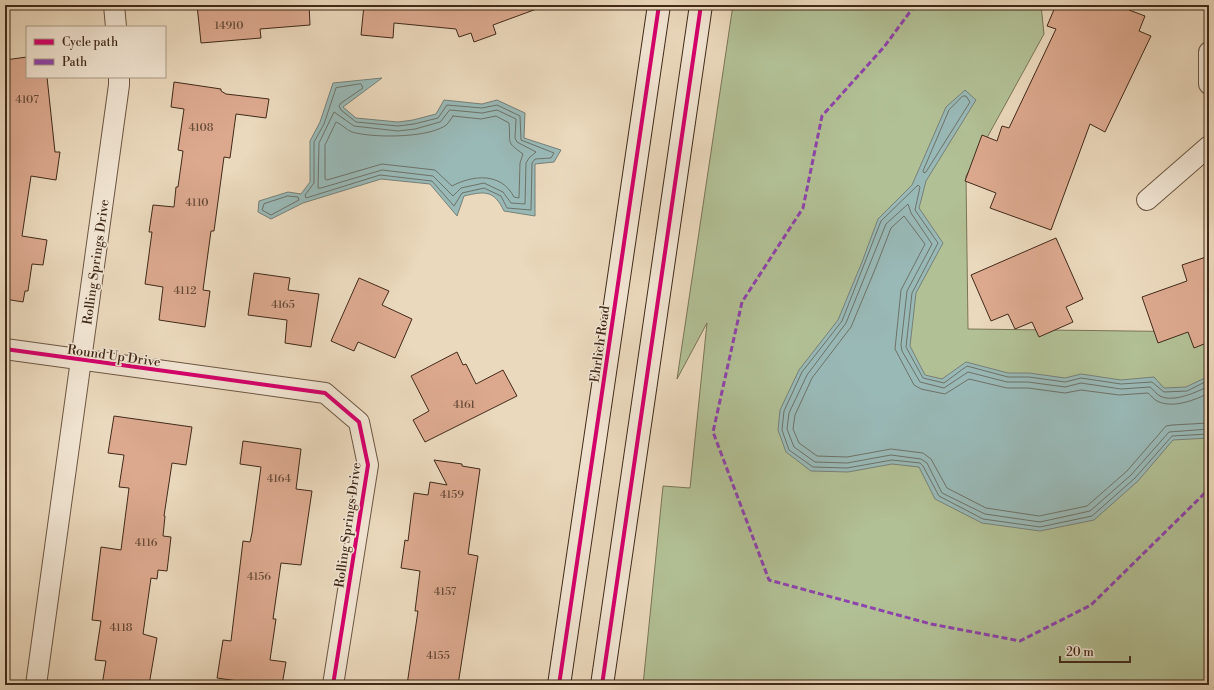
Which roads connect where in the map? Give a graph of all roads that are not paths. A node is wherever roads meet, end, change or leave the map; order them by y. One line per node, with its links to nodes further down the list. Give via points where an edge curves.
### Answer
1 (114, 5): 4 (street)
2 (659, 5): 15 (main road, Ehrlich Road)
3 (701, 5): 16 (main road)
4 (116, 26)
5 (1209, 52): 7 (street)
6 (119, 78): 11 (street, Rolling Springs Drive)
7 (1209, 84)
8 (1209, 146): 9 (street)
9 (1147, 200)
10 (5, 350): 11 (street, Round Up Drive)
11 (82, 360): 12 (street, Round Up Drive); 13 (street, Rolling Springs Drive)
12 (220, 379): 14 (street, Rolling Springs Drive, via 325,393 359,422 368,465)
13 (36, 685)
14 (333, 685)
15 (558, 685)
16 (602, 685)

